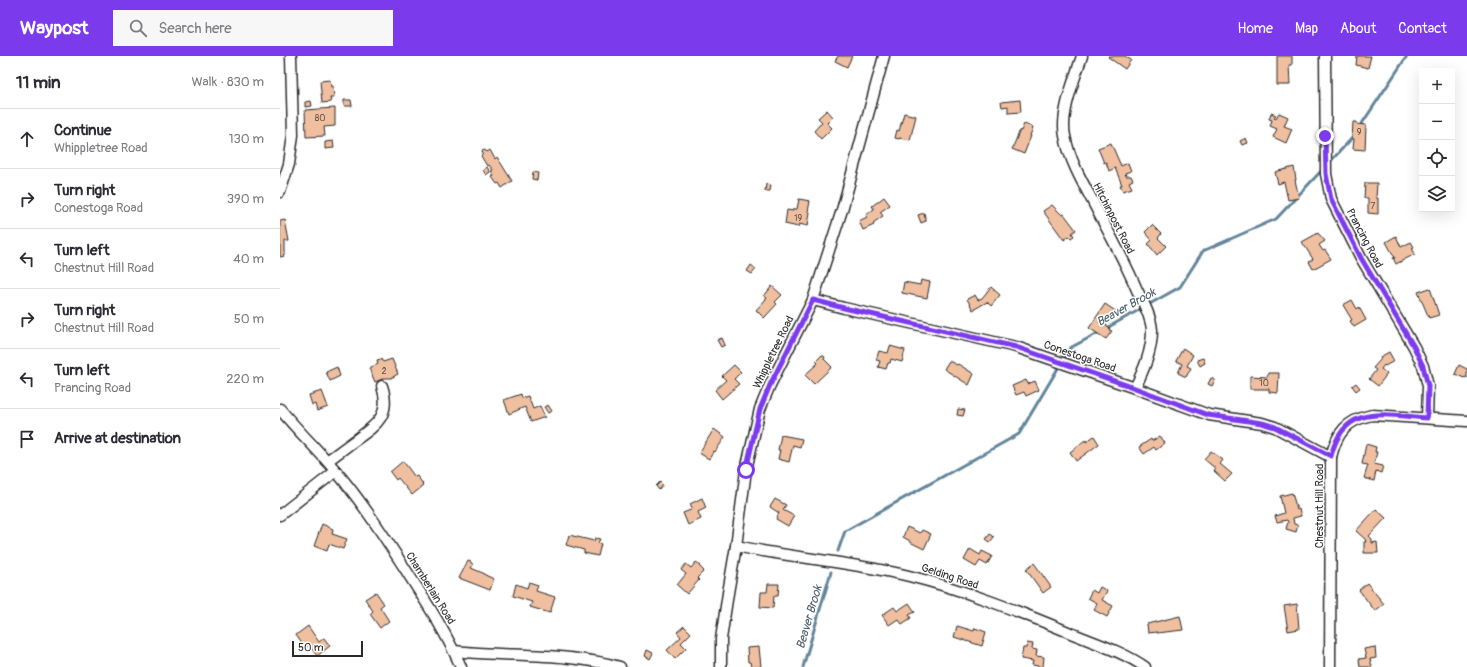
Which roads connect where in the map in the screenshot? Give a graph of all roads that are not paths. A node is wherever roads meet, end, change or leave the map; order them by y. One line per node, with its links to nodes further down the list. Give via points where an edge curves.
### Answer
1 (291, 56): 5 (street, via 293,135 289,164)
2 (884, 56): 6 (street, Whippletree Road, via 842,210)
3 (1082, 56): 8 (street, Hitchinpost Road, via 1065,114 1065,136 1080,178 1130,274 1150,319 1152,329 1149,354)
4 (1325, 56): 10 (street, Prancing Road, via 1326,174 1331,199 1361,258 1423,366 1428,386)
5 (280, 192)
6 (813, 300): 8 (street, Conestoga Road, via 1016,347); 16 (street, Whippletree Road, via 760,409 746,470)
7 (382, 386): 13 (street, via 385,402 383,414 378,421)
8 (1135, 388): 12 (street, Conestoga Road, via 1208,415 1275,427)
9 (280, 409): 13 (street, Chamberlain Road)
10 (1427, 418): 11 (street, Chestnut Hill Road); 12 (street, Chestnut Hill Road, via 1383,414 1362,417 1346,425 1335,443)
11 (1467, 421)
12 (1331, 456): 22 (street, Chestnut Hill Road)
13 (327, 461): 14 (street, Chamberlain Road)
14 (336, 472): 15 (street); 17 (street, Chamberlain Road, via 386,539)
15 (280, 515)
16 (736, 546): 20 (street, Whippletree Road, via 721,639); 21 (street, Gelding Road, via 908,576 961,592 1061,629)
17 (454, 651): 18 (street, Chamberlain Road); 19 (street, via 581,659)
18 (461, 667)
19 (620, 667)
20 (721, 667)
21 (1146, 667)
22 (1330, 667)

